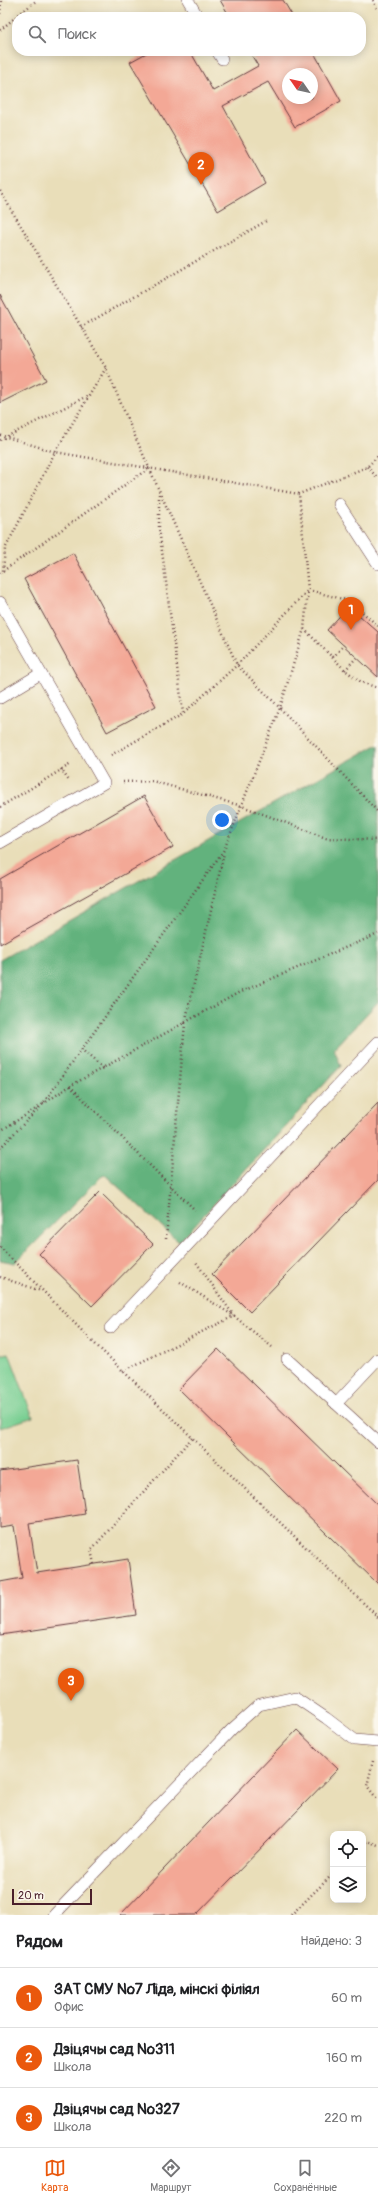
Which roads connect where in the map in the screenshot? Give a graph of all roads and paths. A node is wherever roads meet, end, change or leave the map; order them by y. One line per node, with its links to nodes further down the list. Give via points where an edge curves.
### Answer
1 (1, 0): 8 (path)
2 (37, 0): 6 (path)
3 (188, 0): 7 (lane)
4 (373, 0): 5 (path)
5 (378, 11)
6 (22, 12)
7 (195, 12)
8 (0, 14)
9 (12, 20): 10 (path)
10 (0, 30)
11 (0, 191): 13 (path)
12 (268, 220): 13 (path)
13 (81, 327): 14 (path)
14 (106, 368): 15 (path); 22 (path)
15 (90, 395): 17 (path); 19 (path)
16 (0, 435): 17 (path)
17 (6, 436): 18 (path); 19 (path)
18 (0, 440)
19 (55, 452): 22 (path); 28 (path, via 5,549)
20 (378, 456): 21 (path)
21 (367, 467): 23 (path); 25 (path)
22 (149, 468): 24 (path); 25 (path); 28 (path)
23 (378, 478)
24 (159, 491): 36 (path); 42 (path, via 159,528)
25 (299, 494): 29 (path)
26 (339, 504): 27 (lane)
27 (378, 564)
28 (2, 572)
29 (308, 590): 31 (path, via 350,600); 32 (path); 36 (path)
30 (0, 602): 38 (lane)
31 (378, 626)
32 (304, 629): 34 (path); 41 (path)
33 (344, 645): 34 (path)
34 (333, 657): 37 (path)
35 (357, 658): 37 (path)
36 (237, 665): 41 (path); 42 (path)
37 (345, 670): 39 (path, via 361,682)
38 (40, 674): 40 (lane); 43 (lane)
39 (378, 688)
40 (0, 698)
41 (280, 708): 45 (path); 47 (path)
42 (183, 714): 43 (path)
43 (90, 761): 44 (lane); 46 (path, via 62,769)
44 (104, 783): 45 (path, via 152,781); 49 (lane)
45 (242, 806): 48 (path, via 326,838); 50 (path)
46 (0, 807)
47 (378, 812)
48 (378, 840)
49 (0, 843)
50 (224, 850): 52 (path); 54 (path)
51 (378, 934): 52 (path, via 238,993)
52 (185, 1022): 55 (path); 60 (path)
53 (378, 1042): 61 (lane)
54 (81, 1049): 55 (path); 57 (path)
55 (103, 1068): 56 (path)
56 (70, 1086): 57 (path); 60 (path)
57 (42, 1105): 58 (path); 59 (path)
58 (0, 1131)
59 (0, 1148)
60 (171, 1186): 61 (path); 62 (path)
61 (208, 1224): 64 (lane)
62 (166, 1241)
63 (0, 1247): 67 (path)
64 (186, 1248): 65 (lane); 68 (path)
65 (164, 1272): 68 (path); 69 (lane)
66 (0, 1277): 67 (path)
67 (42, 1292): 72 (path)
68 (234, 1316): 70 (path); 72 (path)
69 (110, 1328)
70 (287, 1359): 73 (lane)
71 (378, 1359): 73 (lane)
72 (122, 1371): 74 (path)
73 (336, 1404): 75 (lane)
74 (192, 1438): 76 (path, via 92,1550); 77 (path)
75 (378, 1442)
76 (94, 1564)
77 (378, 1617)
78 (378, 1742): 84 (lane, via 355,1740 295,1697 259,1705 232,1729)
79 (374, 1758): 80 (path, via 367,1786)
80 (378, 1800)
81 (366, 1842): 82 (path)
82 (378, 1845)
83 (330, 1877): 85 (path)
84 (54, 1915)
85 (291, 1915)

